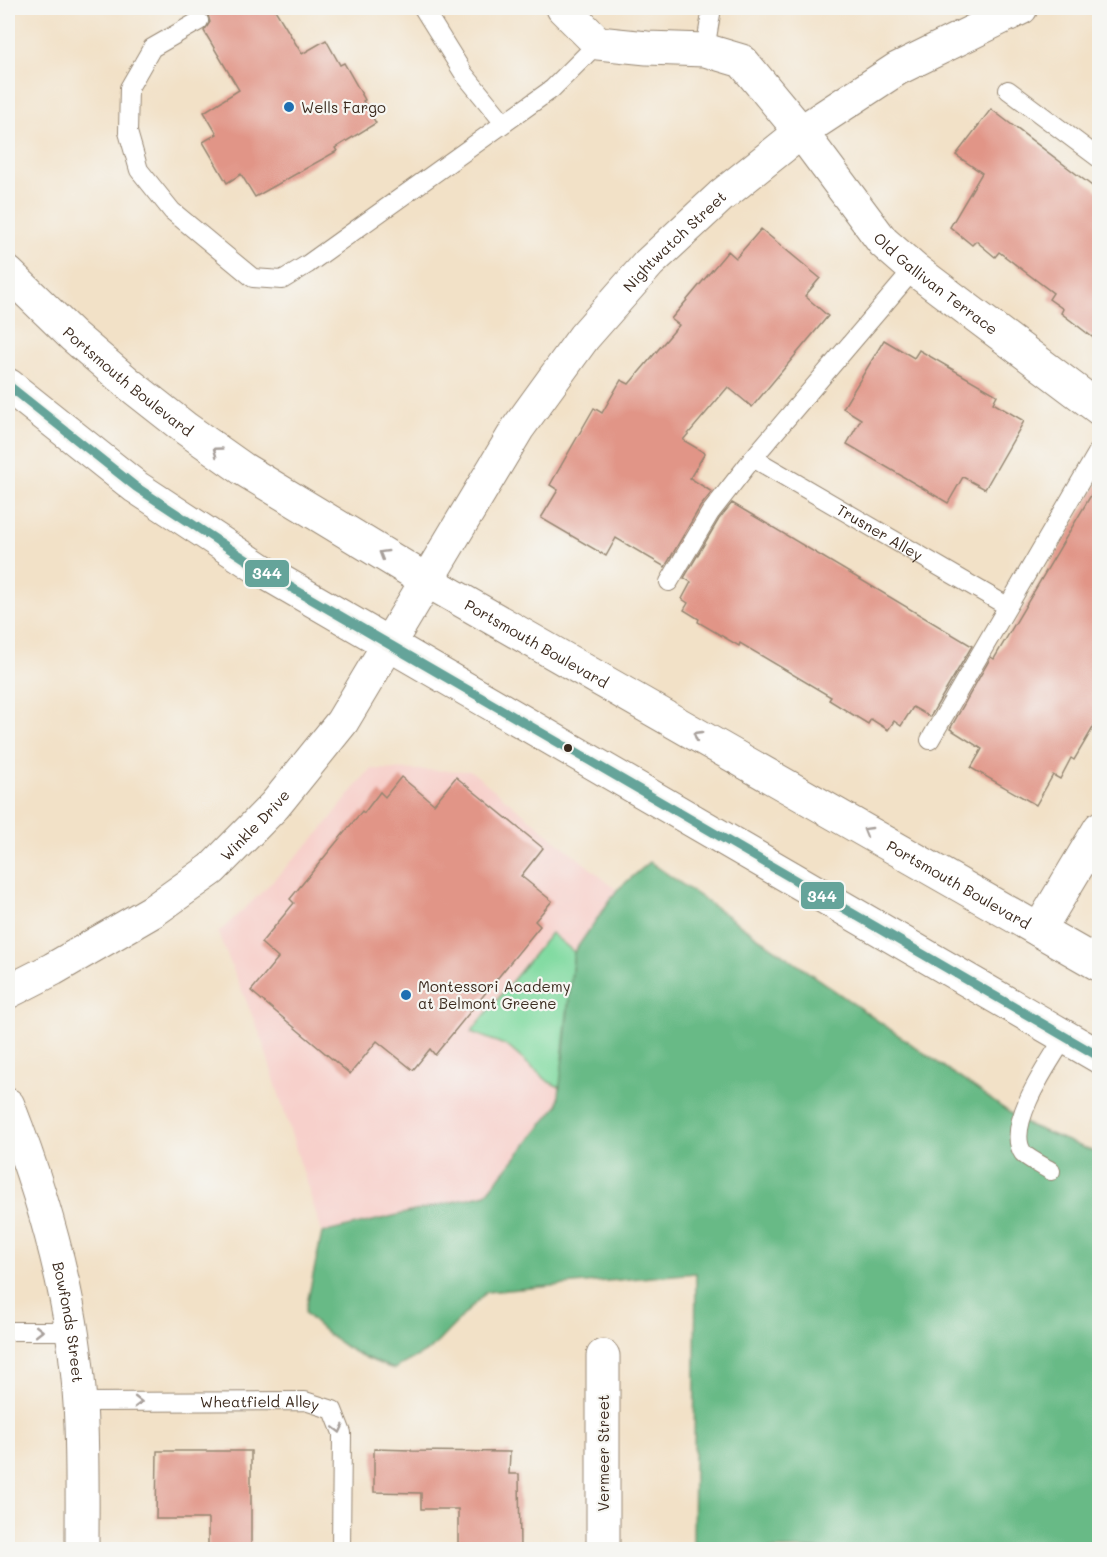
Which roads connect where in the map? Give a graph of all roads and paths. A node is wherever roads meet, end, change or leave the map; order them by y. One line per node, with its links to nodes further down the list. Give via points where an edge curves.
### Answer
1 (423, 8): 9 (lane, via 464,74)
2 (563, 8): 6 (street)
3 (712, 8): 7 (lane)
4 (1021, 8): 10 (street, Nightwatch Street, via 897,69)
5 (199, 21): 9 (lane, via 152,48 129,88 128,132 139,170 172,211 253,278 282,280 291,275)
6 (598, 43): 7 (street, Old Gallivan Terrace); 9 (lane, via 552,89)
7 (705, 50): 10 (street, Old Gallivan Terrace, via 742,61)
8 (1008, 90): 11 (lane)
9 (504, 123)
10 (801, 132): 12 (street, Old Gallivan Terrace, via 883,242); 18 (street, Nightwatch Street, via 721,196 649,263 584,337 518,428)
11 (1100, 159)
12 (914, 269): 15 (street, Old Gallivan Terrace); 17 (lane)
13 (8, 273): 18 (street, Portsmouth Boulevard, one-way to 13, via 243,469 185,428 73,336)
14 (8, 385): 21 (street, via 136,488)
15 (1100, 409)
16 (1100, 448): 20 (lane)
17 (753, 458): 19 (lane, via 710,513); 20 (lane, Trusner Alley)
18 (426, 580): 21 (street, Winkle Drive); 24 (street, Portsmouth Boulevard, one-way to 18)
19 (669, 582)
20 (1007, 606): 22 (lane)
21 (388, 644): 26 (street, Winkle Drive, via 342,722 275,805 212,869 153,911); 27 (street)
22 (930, 740)
23 (1100, 828): 24 (street)
24 (1039, 930): 25 (street, Portsmouth Boulevard)
25 (1100, 965)
26 (8, 992)
27 (1065, 1037): 28 (street); 30 (lane, via 1024,1109 1017,1133 1024,1153)
28 (1100, 1057)
29 (8, 1105): 32 (street, Bowfonds Street, via 52,1237)
30 (1051, 1171)
31 (8, 1331): 32 (lane, one-way to 32)
32 (71, 1331): 34 (street, Bowfonds Street)
33 (603, 1356): 37 (street, Vermeer Street)
34 (80, 1402): 35 (street, Bowfonds Street); 36 (lane, Wheatfield Alley, one-way to 36, via 305,1401 333,1410 342,1433)
35 (82, 1550)
36 (341, 1550)
37 (603, 1550)

